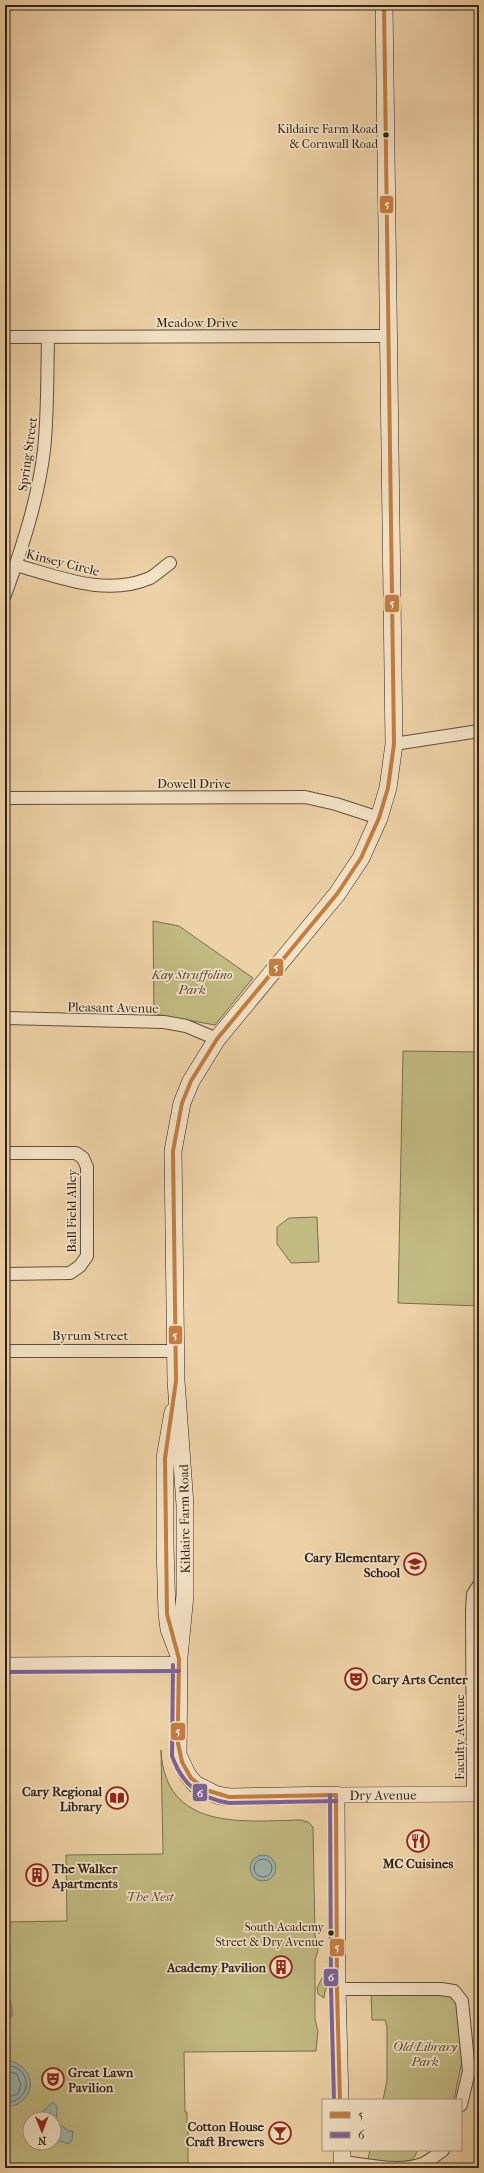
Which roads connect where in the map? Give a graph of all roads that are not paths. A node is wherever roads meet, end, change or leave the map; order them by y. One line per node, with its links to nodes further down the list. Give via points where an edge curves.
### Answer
1 (384, 5): 2 (main road, Kildaire Farm Road)
2 (389, 336): 4 (street, Meadow Drive); 9 (main road, Kildaire Farm Road)
3 (5, 337): 4 (street, Meadow Drive)
4 (48, 337): 6 (street, Spring Street, via 44,450 34,502)
5 (170, 563): 6 (street, Kinsey Circle, via 151,577 129,585 106,586 86,585)
6 (16, 565): 7 (street, Spring Street)
7 (5, 595)
8 (479, 731): 9 (street)
9 (394, 744): 11 (main road, Kildaire Farm Road, via 388,788)
10 (5, 798): 11 (street, Dowell Drive, via 305,797)
11 (379, 818): 13 (main road, Kildaire Farm Road, via 361,858 337,894)
12 (5, 1018): 13 (street, Pleasant Avenue, via 164,1022 186,1026)
13 (217, 1039): 17 (main road, Kildaire Farm Road, via 191,1081 182,1103 173,1150)
14 (5, 1154): 15 (street, Ball Field Alley, via 76,1153 83,1158 87,1167 88,1227 87,1256 80,1266 70,1273)
15 (5, 1274)
16 (5, 1351): 17 (street, Byrum Street)
17 (176, 1351): 19 (main road, Kildaire Farm Road, via 185,1512 185,1595)
18 (479, 1585): 22 (street, Faculty Avenue, via 473,1594 472,1610)
19 (179, 1661): 20 (main road); 21 (main road, Kildaire Farm Road, via 178,1755)
20 (5, 1666)
21 (195, 1784): 23 (main road, Dry Avenue, via 217,1795 229,1797)
22 (476, 1794): 23 (street, Dry Avenue)
23 (336, 1796): 24 (main road)
24 (337, 1989): 25 (main road); 26 (street, via 454,1991 462,2001 469,2071)
25 (340, 2099)
26 (462, 2101)
27 (442, 2151): 28 (street, via 414,2166 398,2168)
28 (342, 2160)

